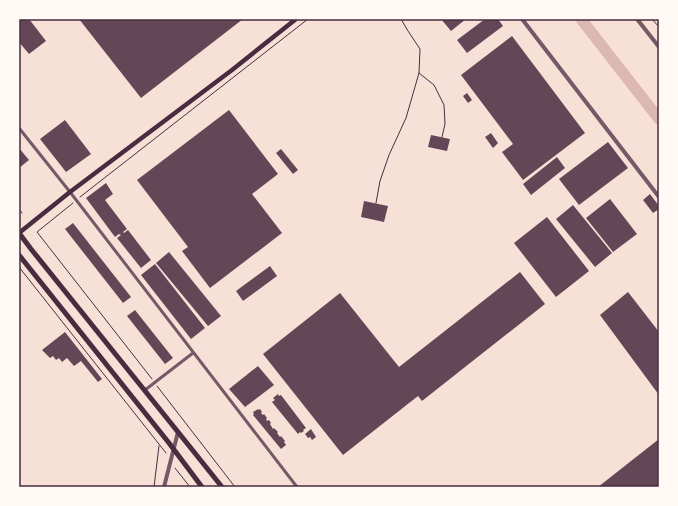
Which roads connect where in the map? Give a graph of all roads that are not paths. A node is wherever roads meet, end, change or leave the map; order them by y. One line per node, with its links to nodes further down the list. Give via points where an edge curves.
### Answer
1 (296, 19): 6 (main road)
2 (522, 19): 7 (street)
3 (637, 19): 4 (street)
4 (659, 47)
5 (19, 128): 6 (street)
6 (70, 192): 8 (main road); 10 (street)
7 (659, 197)
8 (19, 233): 11 (main road)
9 (19, 255): 13 (main road)
10 (193, 353): 11 (street); 17 (street)
11 (145, 390): 12 (main road)
12 (178, 432): 13 (street); 16 (main road)
13 (174, 450): 14 (street); 15 (main road)
14 (164, 487)
15 (202, 487)
16 (222, 487)
17 (297, 487)

